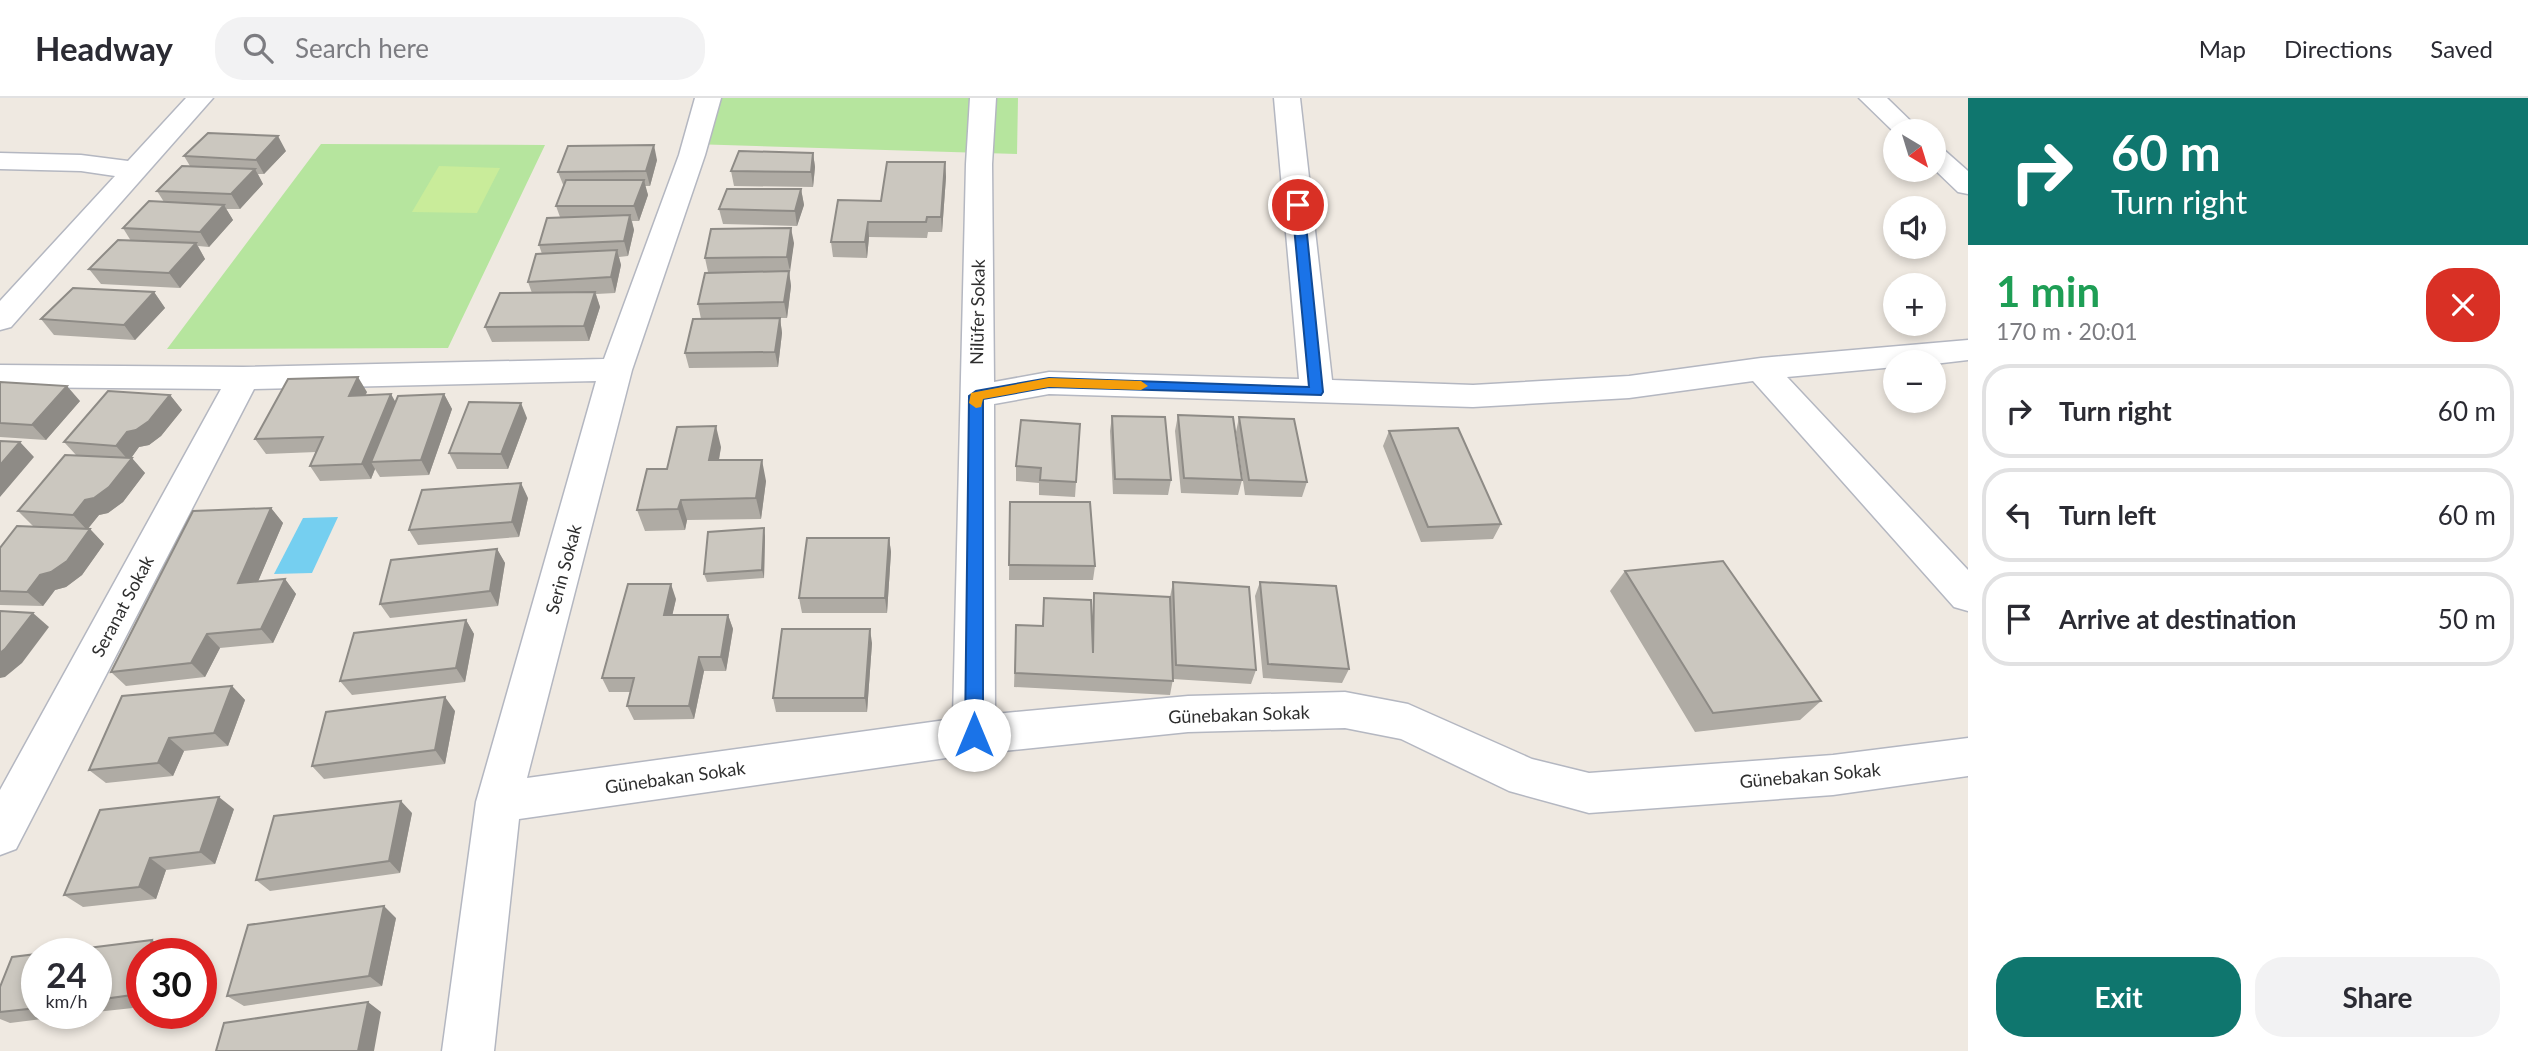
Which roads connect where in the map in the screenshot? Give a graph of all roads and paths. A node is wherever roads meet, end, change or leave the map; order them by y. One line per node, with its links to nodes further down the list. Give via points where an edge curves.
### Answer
1 (200, 98): 9 (street)
2 (708, 98): 14 (street, Serin Sokak)
3 (983, 98): 18 (street, Nilüfer Sokak)
4 (1287, 98): 17 (street)
5 (1872, 98): 6 (street)
6 (1895, 119)
7 (0, 161): 9 (street)
8 (1946, 166): 10 (street)
9 (135, 170): 11 (street)
10 (1968, 186)
11 (0, 320)
12 (1968, 350): 13 (street)
13 (1762, 369): 17 (street, via 1629,387 1473,396); 19 (street)
14 (616, 370): 16 (street); 22 (street, Serin Sokak)
15 (0, 376): 16 (street)
16 (243, 378): 23 (street, Seranat Sokak)
17 (1317, 392): 18 (street, via 1049,383)
18 (976, 396): 20 (street, Nilüfer Sokak)
19 (1968, 596)
20 (974, 735): 21 (street, Günebakan Sokak, via 1188,714 1345,710 1408,722 1525,777 1589,793 1833,775); 22 (street, Günebakan Sokak)
21 (1968, 757)
22 (498, 802): 24 (street, Serin Sokak)
23 (0, 834)
24 (468, 1051)

